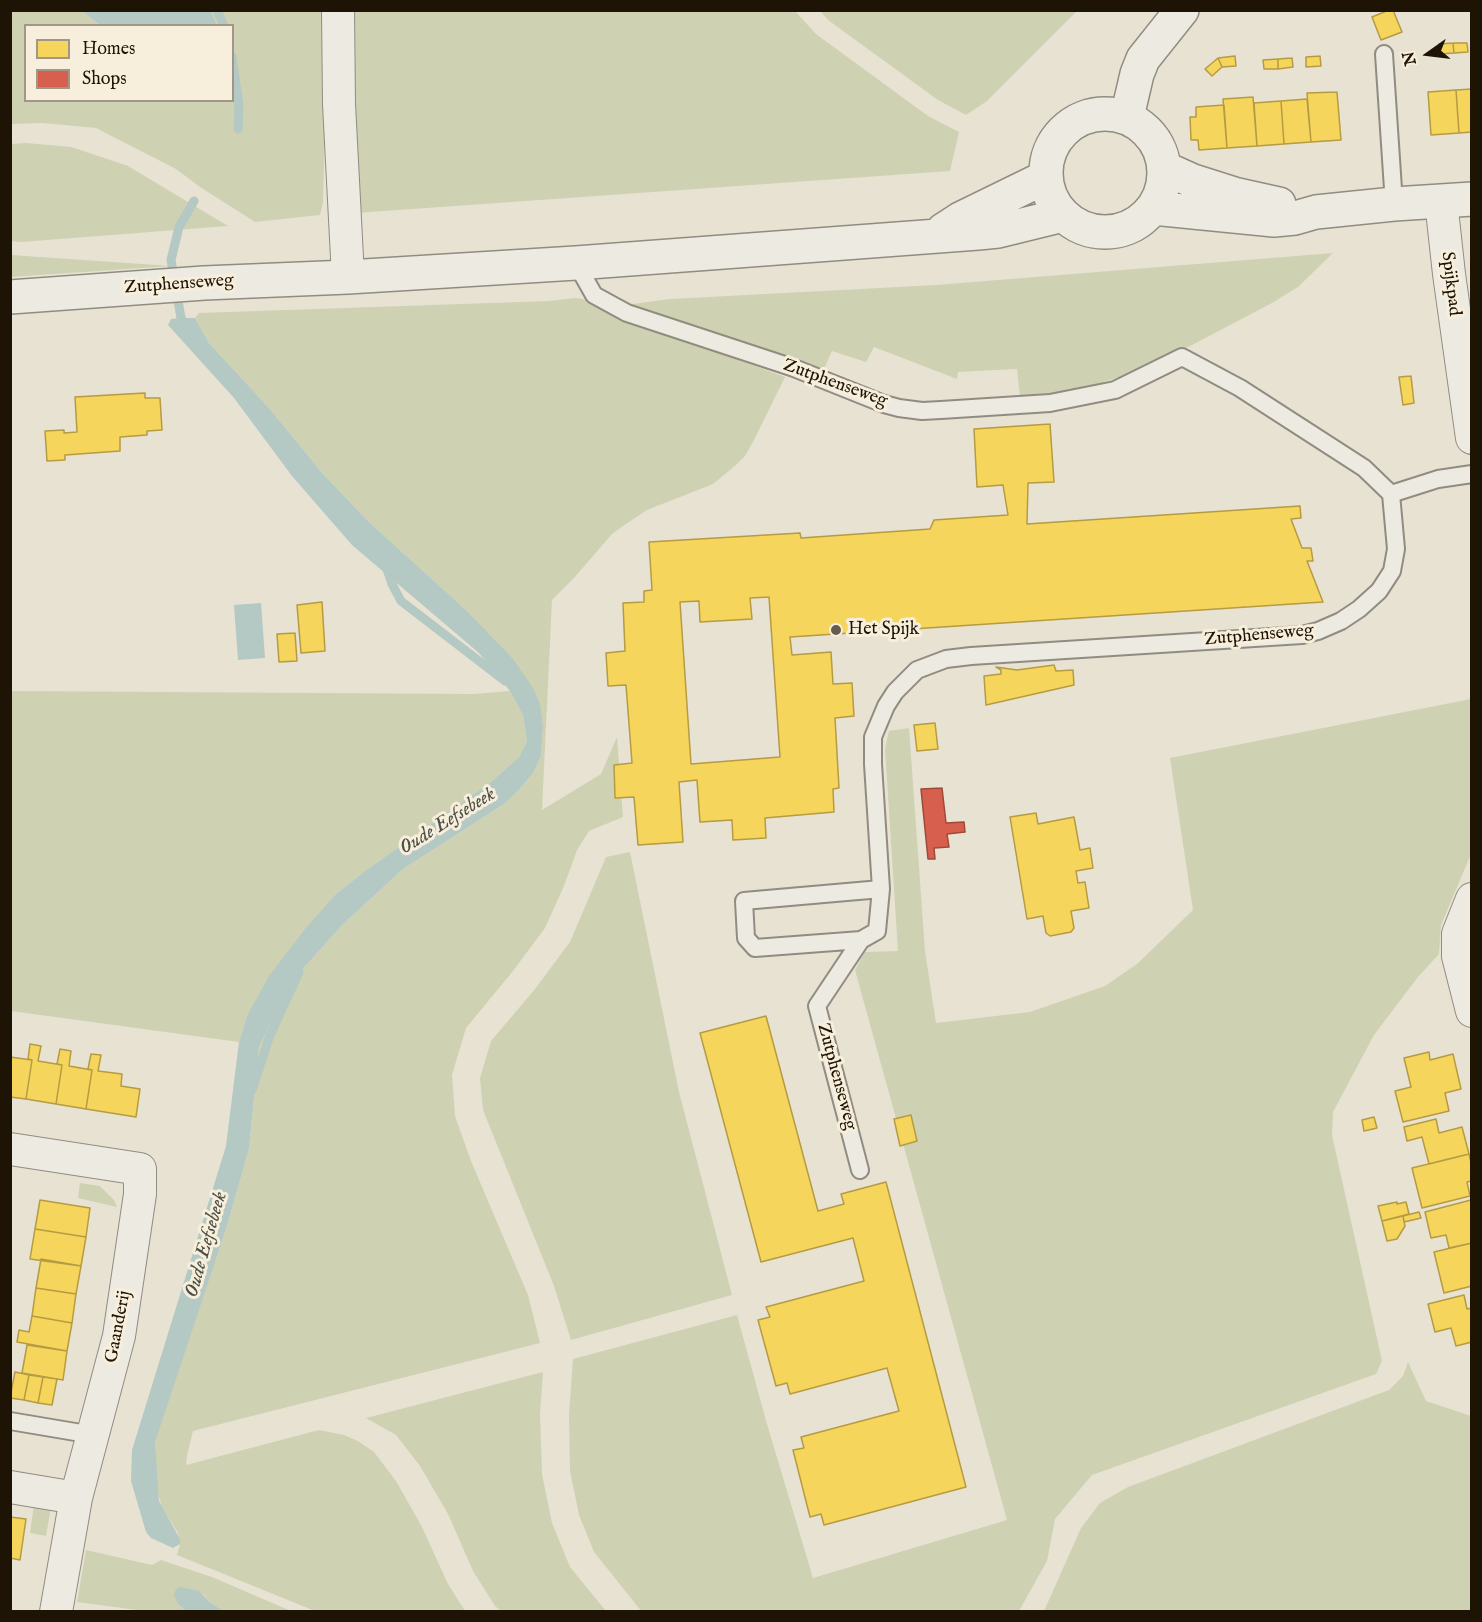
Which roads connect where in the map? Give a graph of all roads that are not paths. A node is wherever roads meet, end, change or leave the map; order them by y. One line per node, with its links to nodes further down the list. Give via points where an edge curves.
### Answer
1 (338, 10): 14 (street)
2 (1182, 10): 4 (street, via 1143,59)
3 (1384, 54): 8 (lane)
4 (1127, 117): 5 (street, via 1152,137); 6 (street, via 1101,113 1069,125 1049,152)
5 (1164, 168): 9 (street, via 1161,193); 10 (street, via 1234,194)
6 (1046, 177): 11 (street, via 1049,194); 12 (street, Zutphenseweg)
7 (1456, 200): 8 (street); 16 (street, Spijkpad, via 1449,274)
8 (1394, 204): 10 (street)
9 (1153, 208): 10 (street, via 1274,220); 11 (street, via 1134,225 1109,232 1084,228)
10 (1316, 212)
11 (1063, 215): 12 (street, Zutphenseweg, via 998,231)
12 (933, 235): 13 (street, Zutphenseweg)
13 (576, 263): 14 (street, Zutphenseweg); 18 (lane, Zutphenseweg, via 594,295 627,313 794,368 899,408 932,410 1050,403 1115,390 1182,357 1240,388 1364,468)
14 (348, 277): 15 (street, Zutphenseweg, via 144,286)
15 (10, 297)
16 (1472, 438)
17 (1472, 474): 18 (lane, via 1438,479)
18 (1391, 494): 19 (lane, Zutphenseweg, via 1396,549 1392,571 1380,591 1359,609 1318,631 971,656 946,659 917,670 886,706 873,737)
19 (881, 889): 21 (lane, Zutphenseweg, via 877,931); 21 (lane, via 744,902 746,938 755,948)
20 (1472, 899): 22 (street, via 1458,934 1458,956)
21 (861, 940): 24 (lane, Zutphenseweg, via 818,1006)
22 (1472, 1011)
23 (10, 1149): 26 (street, Gaanderij, via 140,1169 120,1336)
24 (860, 1170)
25 (10, 1421): 26 (lane)
26 (93, 1435): 28 (street, Gaanderij)
27 (10, 1487): 28 (street)
28 (76, 1498): 29 (street, Gaanderij)
29 (56, 1611)

